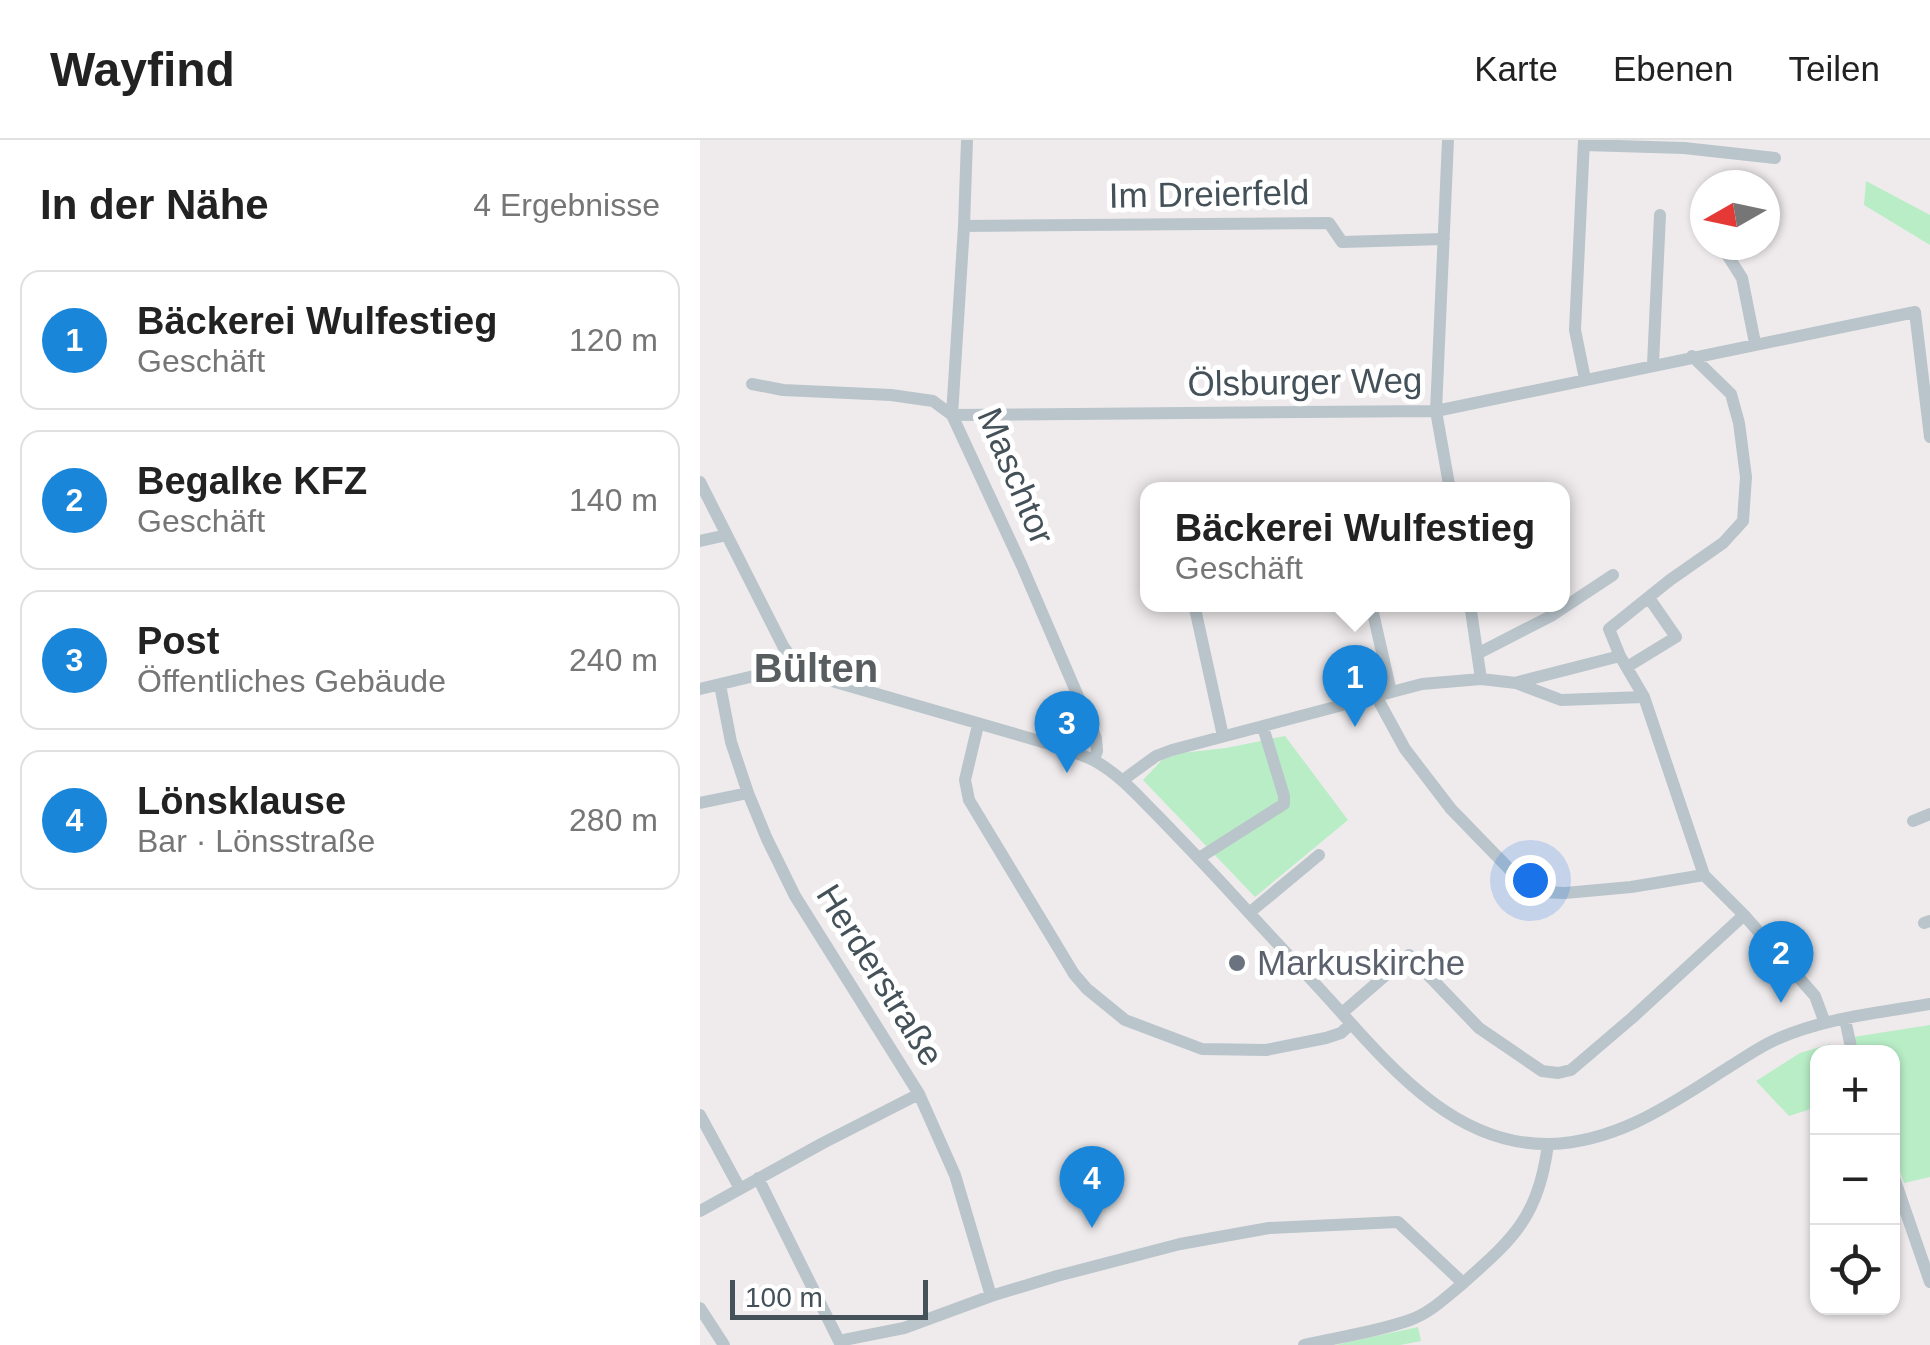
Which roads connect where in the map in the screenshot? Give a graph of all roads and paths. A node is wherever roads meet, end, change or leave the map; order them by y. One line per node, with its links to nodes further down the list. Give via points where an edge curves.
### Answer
1 (966, 140): 6 (street, Maschtor)
2 (1448, 140): 7 (street)
3 (1584, 142): 4 (street); 12 (street, via 1575,330)
4 (1775, 158)
5 (1660, 215): 11 (street)
6 (964, 226): 7 (street, Im Dreierfeld, via 1329,223 1342,242); 15 (street, Maschtor)
7 (1444, 240): 14 (street)
8 (1731, 260): 9 (street, via 1742,278)
9 (1755, 343): 10 (street, Ölsburger Weg); 16 (street, Ölsburger Weg, via 1914,312)
10 (1692, 356): 11 (street, Ölsburger Weg); 22 (street, via 1732,394 1746,478 1743,520)
11 (1653, 364): 12 (street, Ölsburger Weg)
12 (1586, 379): 14 (street, Ölsburger Weg)
13 (752, 384): 15 (street, via 932,401)
14 (1436, 410): 15 (street, Ölsburger Weg); 18 (street)
15 (952, 416): 41 (street, Maschtor, via 1096,738)
16 (1930, 437)
17 (700, 482): 19 (street)
18 (1449, 482)
19 (727, 535): 20 (street); 30 (street)
20 (700, 541)
21 (1612, 575): 23 (street)
22 (1649, 598): 29 (street, via 1609,629); 29 (street, via 1676,637)
23 (1570, 603)
24 (1196, 612): 40 (street)
25 (1373, 612): 35 (street)
26 (1471, 612): 28 (street)
27 (1556, 612): 28 (street)
28 (1479, 653): 31 (street)
29 (1624, 661): 32 (street); 37 (street)
30 (794, 662): 33 (street); 38 (street, via 818,677)
31 (1481, 679): 32 (street); 35 (street)
32 (1516, 683): 37 (street, via 1561,700)
33 (720, 684): 34 (street); 43 (street, Herderstraße)
34 (700, 689)
35 (1390, 692): 36 (street)
36 (1376, 696): 39 (street); 49 (street, via 1405,750 1451,809 1521,881 1542,892 1566,893)
37 (1644, 697): 49 (street)
38 (978, 724): 41 (street); 53 (street, via 965,780 969,800 1074,974 1125,1020 1202,1049 1266,1050 1341,1033)
39 (1263, 727): 40 (street); 48 (street, via 1284,804)
40 (1223, 736): 42 (street, via 1156,756)
41 (1094, 760): 42 (street)
42 (1123, 780): 48 (street)
43 (748, 793): 44 (street); 57 (street, Herderstraße, via 794,896)
44 (700, 803)
45 (1930, 814): 46 (street)
46 (1913, 821)
47 (1320, 855): 50 (street)
48 (1199, 858): 50 (street)
49 (1704, 874): 51 (street)
50 (1248, 912): 53 (street)
51 (1744, 916): 53 (street, via 1571,1070 1542,1071 1479,1028 1409,955); 55 (street, via 1815,996)
52 (1930, 1004): 54 (street)
53 (1346, 1018): 59 (street, via 1453,1118 1513,1140)
54 (1845, 1019): 55 (street); 56 (street)
55 (1824, 1023): 59 (street, via 1770,1042 1619,1131)
56 (1851, 1045)
57 (919, 1094): 60 (street); 66 (street, Herderstraße, via 956,1175)
58 (700, 1115): 61 (street)
59 (1548, 1144): 65 (street, via 1528,1216)
60 (758, 1178): 61 (street); 66 (street, via 839,1342 904,1328)
61 (739, 1188): 63 (street)
62 (1900, 1195): 64 (street)
63 (700, 1210)
64 (1930, 1282)
65 (1463, 1283): 66 (street, via 1398,1222 1268,1228 1180,1244); 69 (street, via 1412,1319)
66 (991, 1296)
67 (700, 1308): 68 (street)
68 (724, 1345)
69 (1304, 1345)

